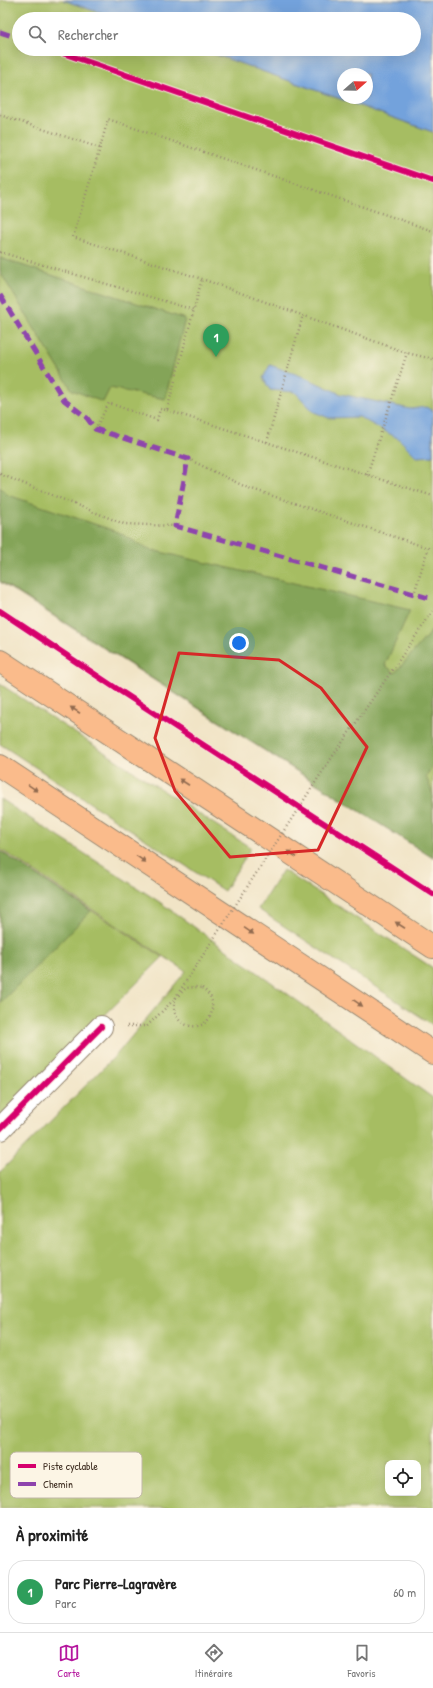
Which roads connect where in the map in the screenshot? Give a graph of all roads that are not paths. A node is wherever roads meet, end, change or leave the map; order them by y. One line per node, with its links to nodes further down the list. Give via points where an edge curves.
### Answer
1 (0, 661): 3 (highway, one-way to 1)
2 (0, 766): 5 (highway, one-way to 5)
3 (433, 947)
4 (101, 1027): 6 (street)
5 (433, 1053)
6 (0, 1129)

